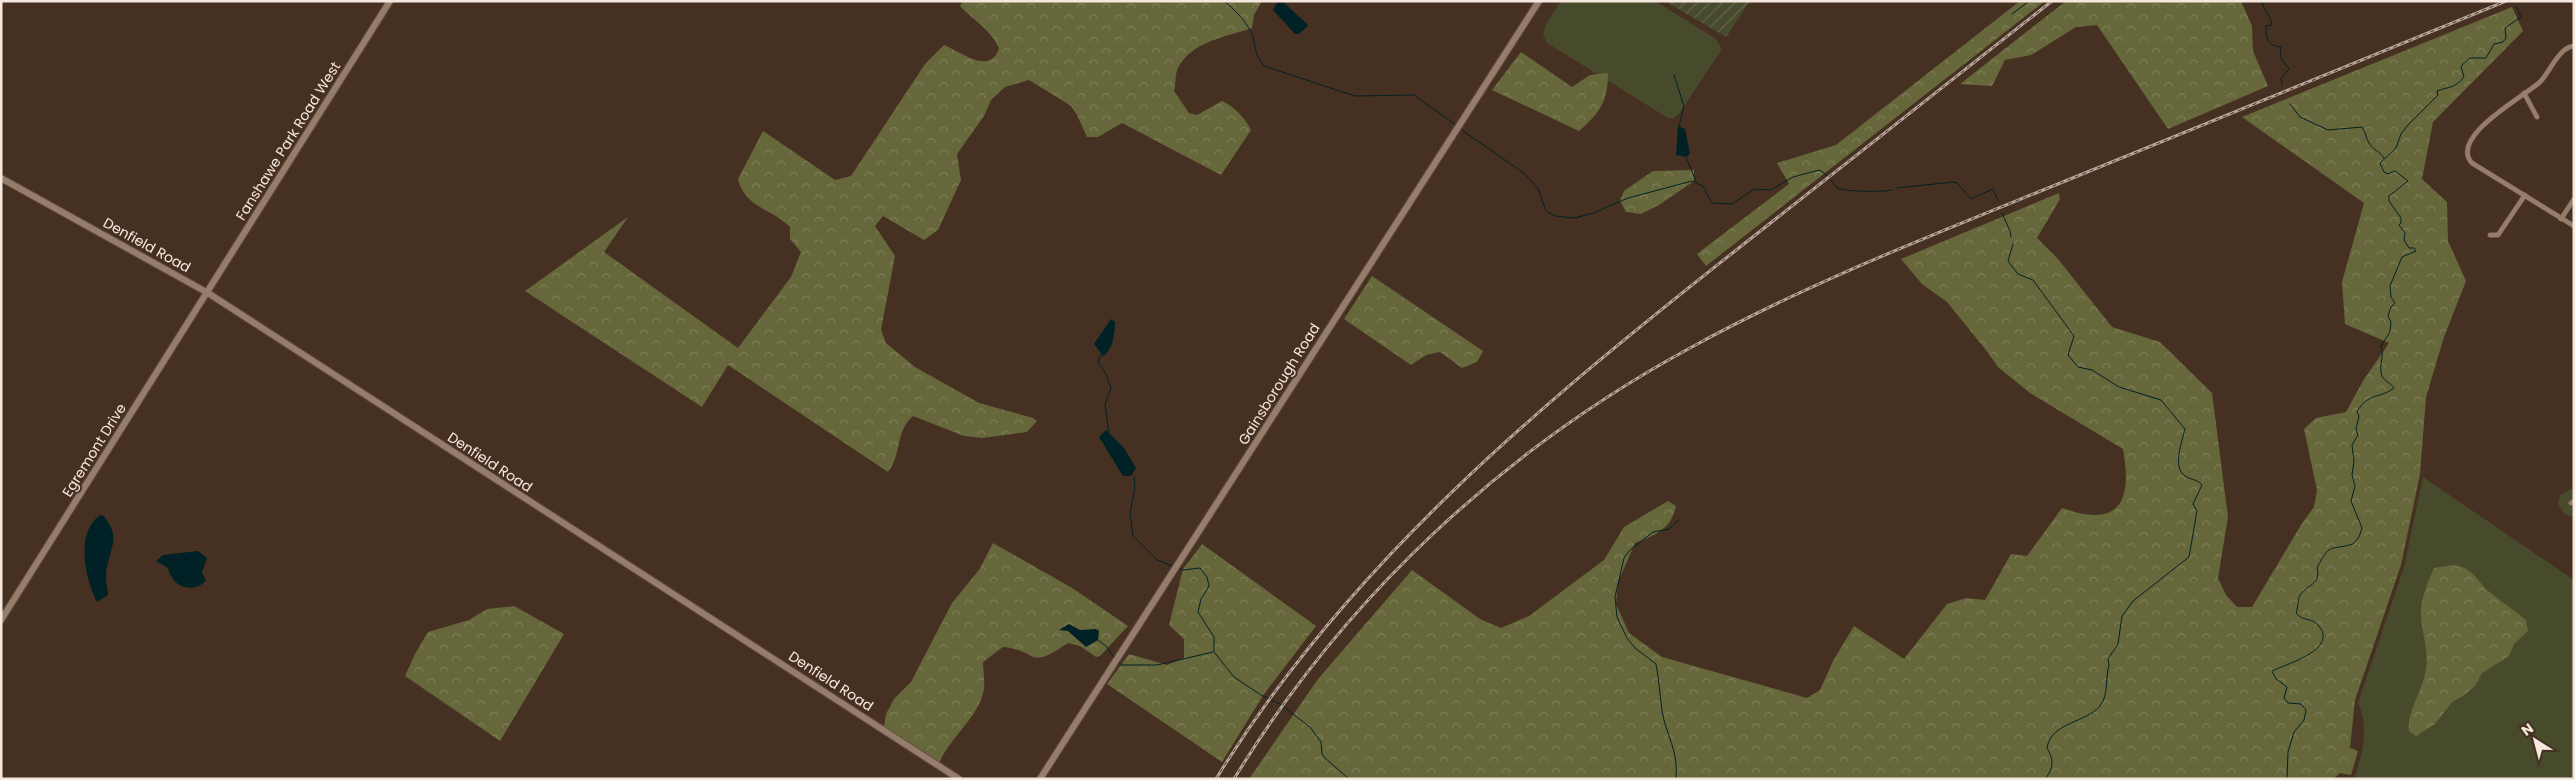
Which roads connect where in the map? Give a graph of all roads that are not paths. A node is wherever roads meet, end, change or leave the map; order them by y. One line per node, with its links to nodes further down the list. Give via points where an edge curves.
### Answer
1 (390, 1): 12 (main road, Fanshawe Park Road West)
2 (1539, 1): 15 (main road, Gainsborough Road)
3 (2574, 46): 4 (street, via 2564,50 2542,80)
4 (2524, 93): 5 (street); 7 (street, via 2482,126 2468,144 2467,155 2472,163)
5 (2537, 117)
6 (1, 178): 12 (main road, Denfield Road)
7 (2525, 195): 9 (street); 11 (street, via 2498,235)
8 (2574, 198): 9 (street)
9 (2561, 219): 10 (street)
10 (2574, 226)
11 (2490, 235)
12 (208, 293): 13 (main road, Egremont Drive); 14 (main road, Denfield Road)
13 (1, 620)
14 (958, 779)
15 (1040, 779)

